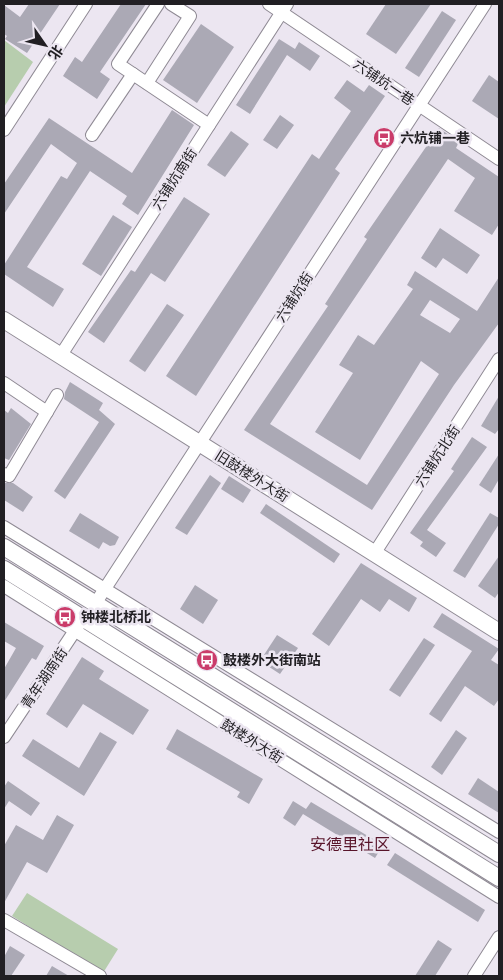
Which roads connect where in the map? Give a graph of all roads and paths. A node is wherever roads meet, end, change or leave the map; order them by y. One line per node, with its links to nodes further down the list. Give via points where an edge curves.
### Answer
1 (86, 4): 11 (street)
2 (158, 4): 7 (street, via 118,64)
3 (171, 4): 8 (street, via 190,16)
4 (268, 4): 6 (street, 六铺炕一巷)
5 (485, 4): 9 (street, 六铺炕街)
6 (284, 8): 9 (street, 六铺炕一巷); 10 (street, 六铺炕南街)
7 (133, 74): 8 (street); 12 (street)
8 (147, 83): 10 (street)
9 (418, 105): 13 (street, 六铺炕一巷); 20 (street, 六铺炕街)
10 (209, 125): 15 (street, 六铺炕南街)
11 (4, 130)
12 (92, 135)
13 (499, 160)
14 (4, 320): 15 (main road, 旧鼓楼外大街)
15 (61, 355): 20 (main road, 旧鼓楼外大街)
16 (499, 359): 24 (street, 六铺炕北街)
17 (4, 383): 19 (street)
18 (58, 395): 19 (street)
19 (47, 412): 21 (street, via 9,476)
20 (199, 443): 24 (main road, 旧鼓楼外大街); 27 (street, 六铺炕街)
21 (4, 474)
22 (4, 527): 27 (street)
23 (4, 546): 27 (main road)
24 (374, 554): 29 (main road, 旧鼓楼外大街)
25 (4, 569): 28 (main road, 鼓楼外大街)
26 (4, 586): 28 (street, 鼓楼外大街)
27 (99, 597): 31 (street); 32 (main road)
28 (79, 625): 30 (street, 青年湖南街); 33 (main road, 鼓楼外大街); 34 (street, 鼓楼外大街)
29 (499, 632)
30 (4, 737)
31 (499, 832)
32 (499, 854)
33 (499, 878)
34 (499, 897)
35 (4, 920): 37 (street)
36 (499, 936): 38 (street)
37 (100, 976)
38 (474, 976)

